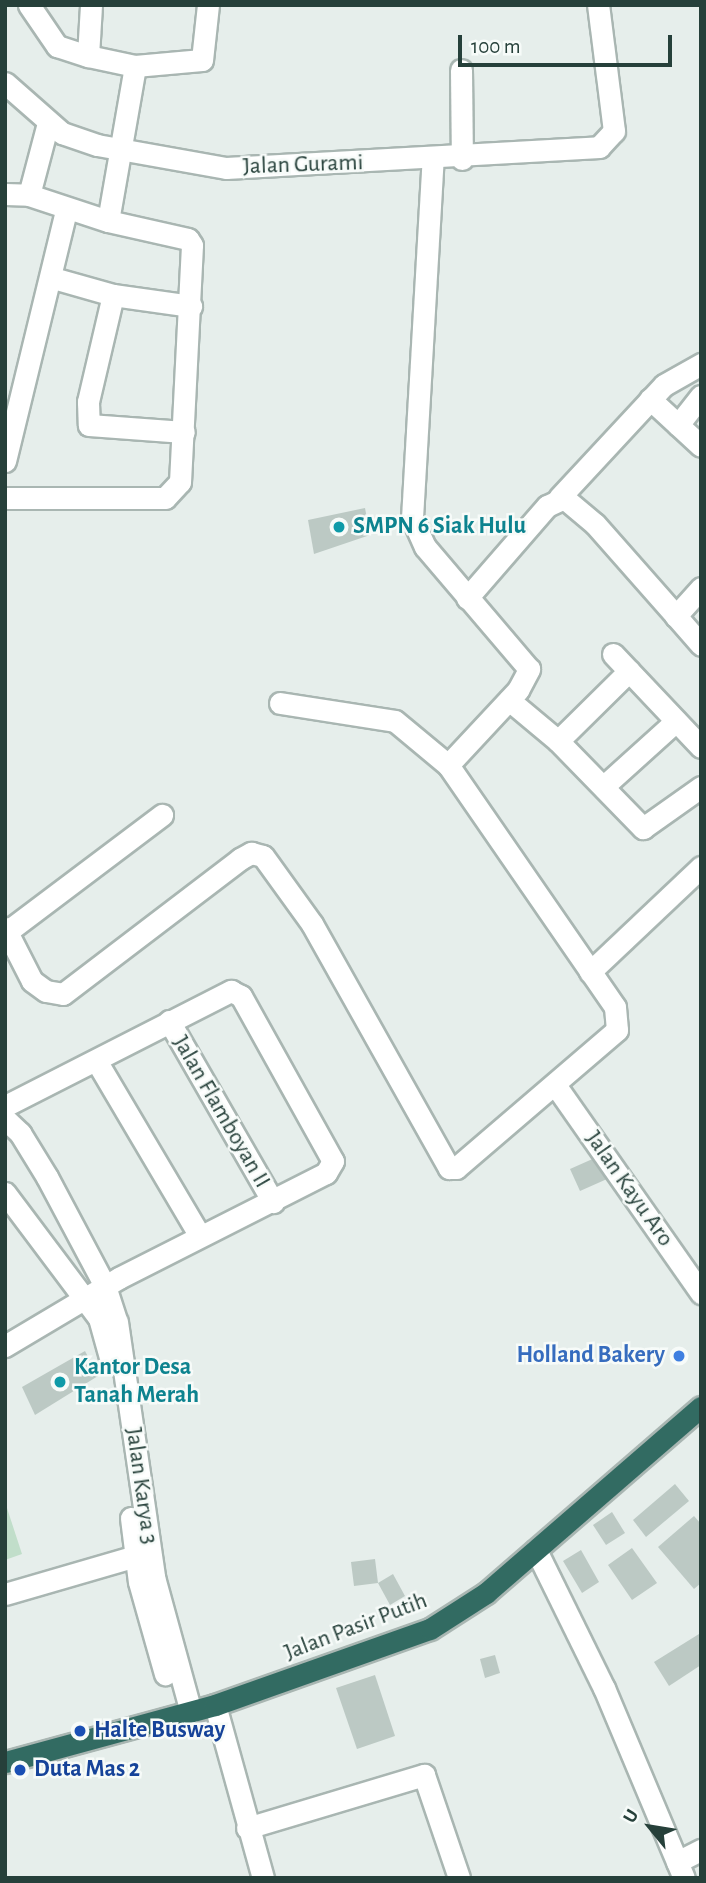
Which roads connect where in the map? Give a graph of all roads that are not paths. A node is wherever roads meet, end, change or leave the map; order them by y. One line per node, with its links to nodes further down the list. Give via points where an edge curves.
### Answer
1 (91, 5): 5 (street)
2 (208, 5): 6 (street, via 202,60)
3 (598, 5): 12 (street, Jalan Gurami, via 614,131 599,147)
4 (32, 7): 5 (street, via 57,46)
5 (88, 56): 6 (street)
6 (135, 66): 10 (street)
7 (461, 70): 12 (street)
8 (5, 83): 9 (street, Jalan Gurami)
9 (48, 123): 10 (street, Jalan Gurami); 14 (street)
10 (123, 150): 11 (street, Jalan Gurami, via 226,168); 16 (street)
11 (433, 159): 12 (street, Jalan Gurami); 30 (street, via 412,518 425,547)
12 (462, 159)
13 (5, 194): 14 (street)
14 (29, 195): 15 (street)
15 (66, 209): 16 (street); 17 (street)
16 (108, 221): 19 (street, via 188,239 194,256)
17 (53, 278): 18 (street); 26 (street)
18 (113, 295): 19 (street); 24 (street, via 88,402 89,425)
19 (191, 306): 24 (street)
20 (701, 364): 22 (street)
21 (701, 396): 23 (street)
22 (650, 399): 23 (street); 28 (street)
23 (678, 425): 25 (street)
24 (184, 432): 27 (street, via 180,482 165,498)
25 (701, 446)
26 (5, 461)
27 (5, 498)
28 (559, 498): 30 (street); 31 (street, via 595,524)
29 (701, 588): 31 (street)
30 (467, 598): 35 (street, via 528,664 527,679)
31 (676, 616): 32 (street)
32 (701, 645)
33 (613, 654): 34 (street)
34 (629, 671): 37 (street); 38 (street)
35 (509, 700): 38 (street); 40 (street)
36 (280, 703): 40 (street, via 395,721 422,737)
37 (676, 721): 39 (street); 41 (street)
38 (558, 741): 41 (street)
39 (701, 747)
40 (448, 765): 46 (street)
41 (604, 786): 42 (street, via 634,822 648,830)
42 (701, 787)
43 (162, 815): 45 (street)
44 (701, 867): 46 (street)
45 (7, 929): 49 (street, via 32,981 46,991 64,994 240,859 251,853 263,856 312,924 445,1165 456,1168)
46 (590, 972): 49 (street, via 619,1023)
47 (170, 1021): 48 (street); 53 (street, Jalan Flamboyan II); 53 (street, via 231,991 241,996 330,1149 333,1161 326,1173)
48 (97, 1062): 50 (street); 54 (street)
49 (556, 1086): 56 (street, Jalan Kayu Aro)
50 (5, 1106)
51 (5, 1119): 55 (street, Jalan Karya 3, via 20,1133)
52 (5, 1193): 57 (street, Jalan Karya 3)
53 (273, 1202): 54 (street)
54 (200, 1236): 55 (street)
55 (105, 1286): 57 (street); 59 (street, Jalan Karya 3)
56 (701, 1293)
57 (82, 1301): 58 (street); 59 (street, Jalan Karya 3, via 99,1318)
58 (5, 1346)
59 (119, 1371): 62 (street, Jalan Karya 3); 63 (street, Jalan Karya 3)
60 (701, 1407): 61 (highway, Jalan Pasir Putih)
61 (536, 1550): 65 (highway, Jalan Pasir Putih, via 486,1593 430,1629); 70 (street, via 604,1688)
62 (136, 1556): 63 (street, Jalan Karya 3); 64 (street)
63 (147, 1580): 66 (street, Jalan Karya 3)
64 (5, 1594)
65 (215, 1705): 66 (highway, Jalan Pasir Putih); 68 (street)
66 (185, 1714): 67 (highway, Jalan Pasir Putih)
67 (5, 1762)
68 (247, 1828): 71 (street); 72 (street, via 424,1775)
69 (701, 1850): 70 (street)
70 (681, 1870)
71 (263, 1878)
72 (459, 1878)

